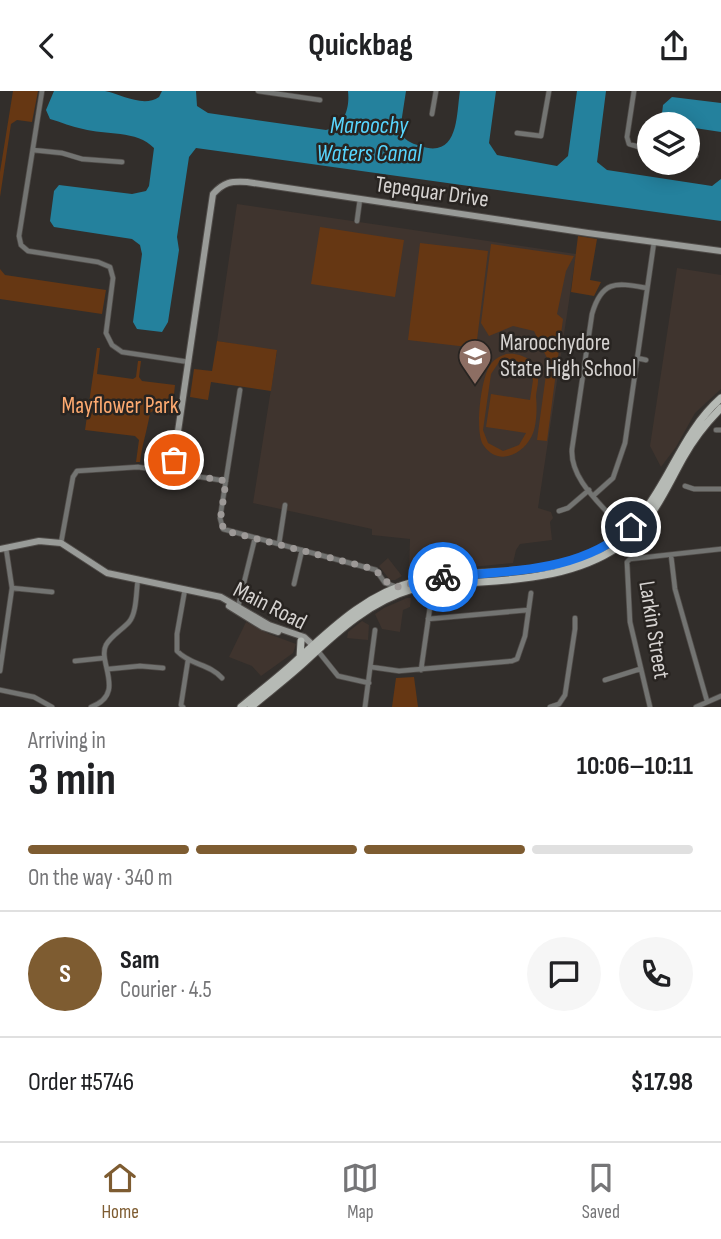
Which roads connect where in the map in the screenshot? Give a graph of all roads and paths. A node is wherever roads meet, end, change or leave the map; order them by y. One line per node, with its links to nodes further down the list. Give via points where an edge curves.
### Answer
1 (42, 91): 11 (street)
2 (258, 91): 6 (street)
3 (436, 91): 8 (street)
4 (549, 91): 9 (street, via 541,136)
5 (634, 91): 10 (street, via 627,137 629,144)
6 (278, 92): 7 (street)
7 (320, 100)
8 (432, 114)
9 (517, 132)
10 (637, 146)
11 (33, 150): 12 (street); 20 (street, via 21,245 28,251 110,267 114,278 106,333 112,345 122,352)
12 (122, 162)
13 (360, 199): 14 (street); 15 (street, Tepequar Drive); 20 (street, Tepequar Drive, via 247,182 222,184 213,194)
14 (357, 221)
15 (654, 241): 16 (street, Tepequar Drive); 17 (street)
16 (721, 251)
17 (647, 288): 18 (street); 28 (street, via 610,285 594,308 571,457 576,474)
18 (637, 358): 19 (street); 29 (street, via 625,443 613,478)
19 (646, 360)
20 (188, 362): 24 (street, Tepequar Drive)
21 (240, 390): 25 (street)
22 (721, 398): 43 (main road, via 691,433 647,510 604,547 556,565 438,577)
23 (721, 408): 56 (main road, via 688,448 653,514 611,552 559,572 403,592)
24 (172, 472): 25 (street); 34 (street, via 138,467 77,471)
25 (226, 481): 33 (street, via 221,527)
26 (685, 486): 27 (street)
27 (721, 489)
28 (590, 490): 29 (street); 31 (street)
29 (594, 495): 32 (street)
30 (285, 505): 35 (street)
31 (559, 511)
32 (618, 524)
33 (255, 538): 35 (street); 50 (street)
34 (61, 543): 36 (street, via 39,541); 40 (street, Main Road, via 96,568)
35 (279, 544): 38 (street)
36 (3, 548): 44 (street)
37 (721, 549): 39 (street)
38 (302, 550): 41 (street, via 376,570); 42 (street)
39 (671, 555): 64 (street, Larkin Street, via 630,559 626,564 630,622); 72 (street, via 675,589)
40 (138, 579): 45 (street, Main Road); 57 (street, via 132,619 105,645)
41 (386, 583): 43 (street); 48 (street)
42 (295, 584)
43 (397, 587): 48 (main road)
44 (12, 588): 46 (street); 66 (street)
45 (186, 589): 50 (street, Main Road); 59 (street, via 176,646)
46 (52, 592)
47 (531, 593): 51 (street)
48 (378, 595): 56 (main road)
49 (431, 600): 53 (street)
50 (237, 609): 55 (street, Main Road, via 263,627); 56 (street, Main Road, via 301,636)
51 (528, 610): 53 (street); 65 (street, via 517,659)
52 (575, 618): 79 (street, via 565,695)
53 (428, 619): 65 (street)
54 (375, 630): 61 (street)
55 (301, 641): 56 (street, Main Road); 58 (main road)
56 (314, 647): 58 (main road); 69 (street, via 338,676); 77 (main road)
57 (104, 658): 60 (street); 62 (street)
58 (300, 658): 76 (main road)
59 (188, 660): 67 (street, via 215,670); 75 (street)
60 (75, 661)
61 (371, 667): 65 (street); 69 (street)
62 (109, 669): 63 (street); 74 (street, via 107,693)
63 (163, 669)
64 (640, 669): 68 (street); 80 (street, Larkin Street)
65 (421, 670)
66 (0, 671)
67 (222, 678)
68 (605, 680)
69 (369, 683): 78 (street)
70 (0, 690): 73 (street, via 34,697)
71 (721, 696): 72 (street)
72 (707, 701): 81 (street)
73 (52, 707)
74 (91, 707)
75 (183, 707)
76 (241, 707)
77 (251, 707)
78 (365, 707)
79 (550, 707)
80 (650, 707)
81 (696, 707)

